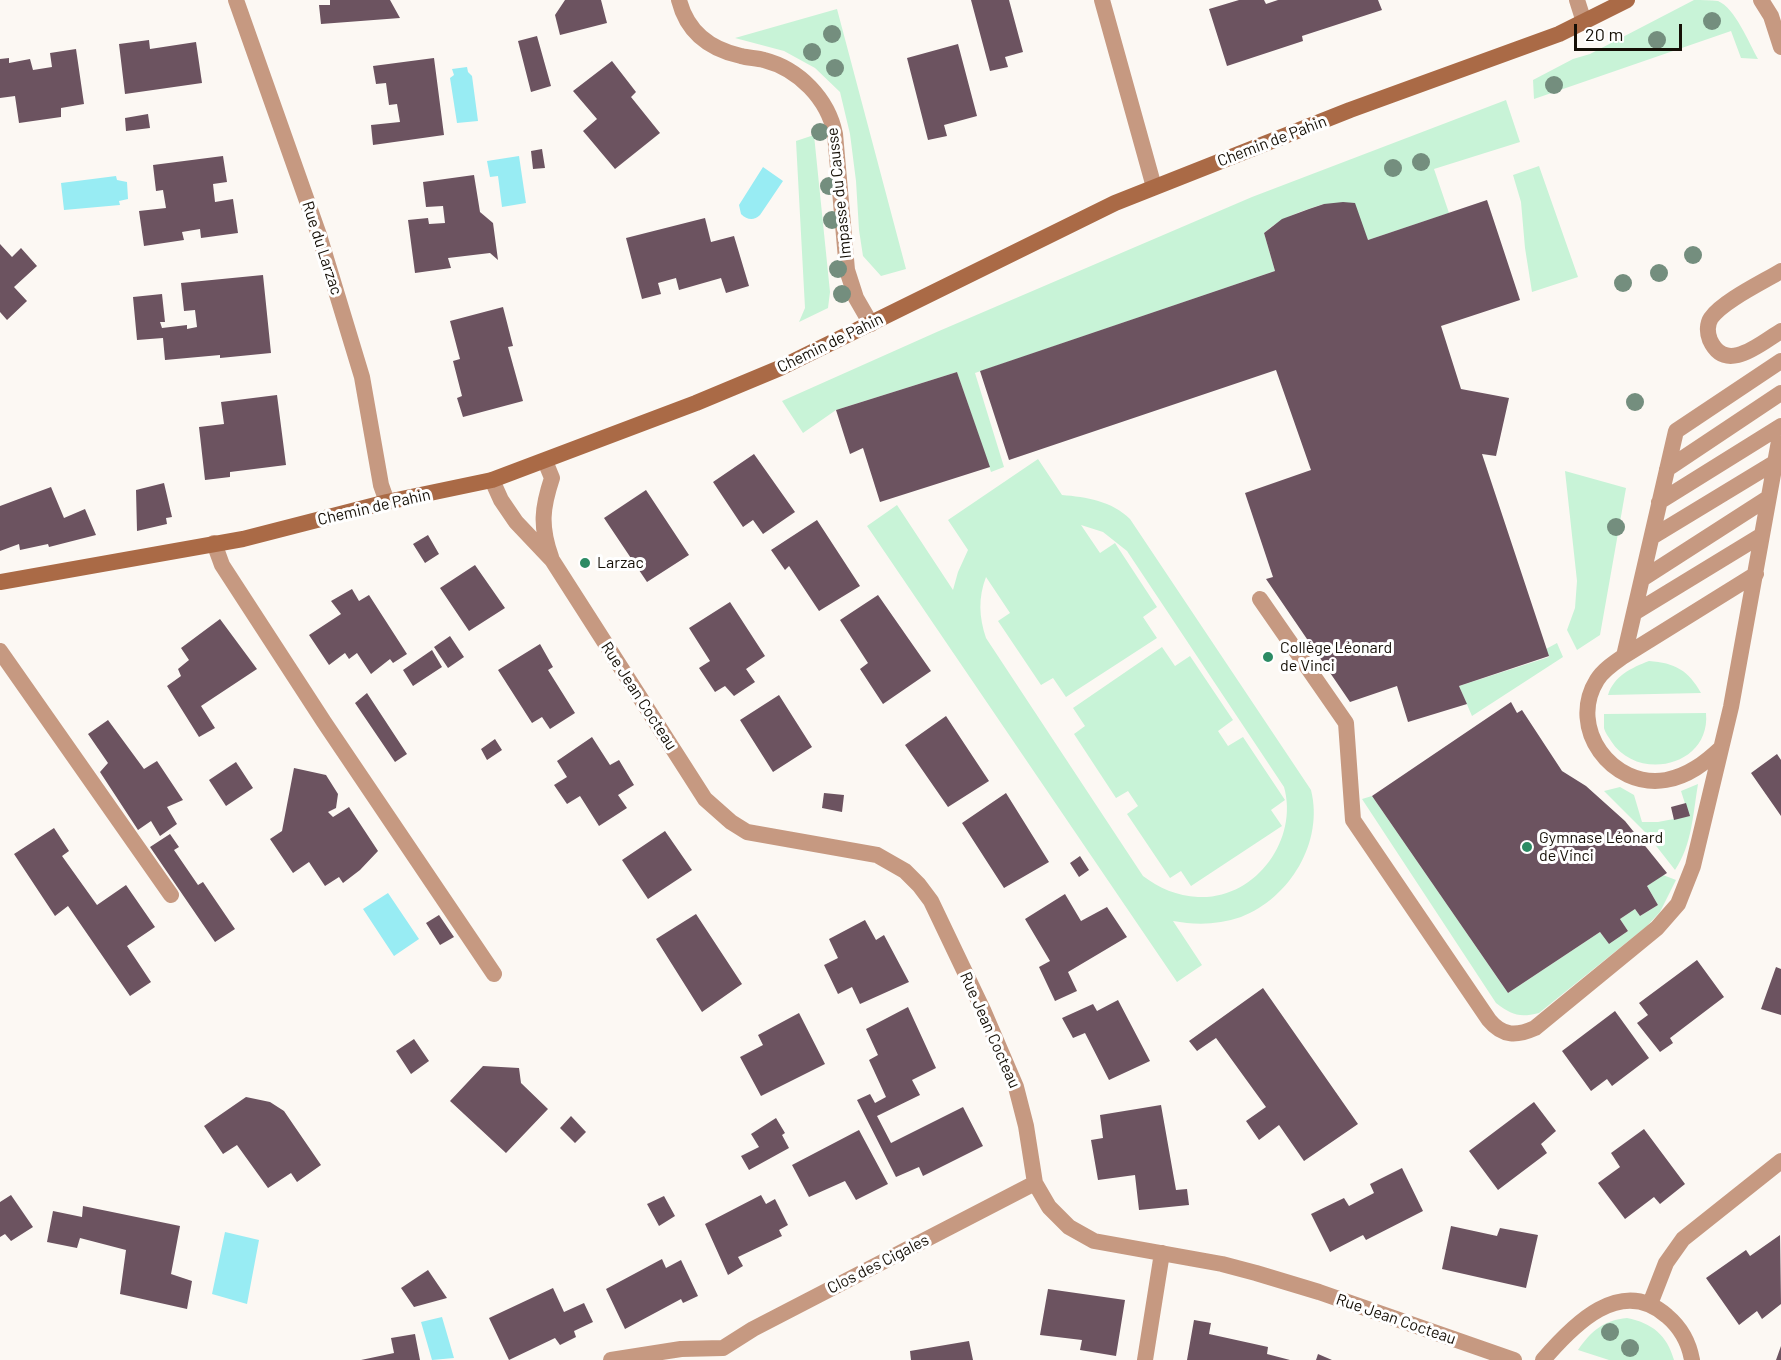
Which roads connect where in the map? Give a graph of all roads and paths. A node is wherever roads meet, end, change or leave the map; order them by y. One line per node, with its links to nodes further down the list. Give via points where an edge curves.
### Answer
1 (236, 0): 21 (street, Rue du Larzac, via 322,246 362,377)
2 (679, 0): 11 (street, Impasse du Causse, via 687,22 699,36 732,53 786,69 813,90 829,115 835,134 847,270 856,298)
3 (1102, 0): 9 (street)
4 (1577, 0): 7 (street)
5 (1626, 0): 7 (main road, Chemin de Pahin)
6 (1761, 0): 8 (street)
7 (1584, 22): 9 (main road, Chemin de Pahin)
8 (1781, 47)
9 (1154, 187): 11 (main road, Chemin de Pahin)
10 (1781, 271): 12 (street, via 1716,312 1708,323 1712,343 1730,357 1745,353)
11 (871, 324): 16 (main road, Chemin de Pahin, via 707,399)
12 (1781, 331)
13 (1781, 361): 18 (street, via 1676,431)
14 (1781, 393): 18 (street)
15 (1781, 428): 17 (street); 22 (street)
16 (544, 461): 19 (main road, Chemin de Pahin); 26 (street, Rue Jean Cocteau, via 552,477 542,520)
17 (1774, 463): 20 (street); 24 (street)
18 (1667, 469): 22 (street)
19 (492, 480): 21 (main road, Chemin de Pahin); 26 (street, Rue Jean Cocteau, via 516,522)
20 (1768, 498): 23 (street); 28 (street)
21 (387, 502): 25 (main road, Chemin de Pahin)
22 (1659, 502): 24 (street)
23 (1762, 535): 27 (street); 31 (street)
24 (1652, 537): 28 (street)
25 (214, 543): 29 (main road, Chemin de Pahin); 36 (street, via 222,565 279,653)
26 (552, 560): 38 (street, Rue Jean Cocteau, via 705,799 718,811 747,832 877,855 905,871 931,901 1016,1087)
27 (1755, 574): 33 (street); 34 (street)
28 (1642, 579): 31 (street)
29 (0, 582)
30 (1260, 599): 34 (street, via 1346,723 1353,820 1490,1020 1508,1034 1535,1028 1658,928 1678,904 1693,866)
31 (1634, 613): 33 (street)
32 (0, 651): 35 (street)
33 (1624, 656): 34 (street, via 1598,679 1587,704 1591,734 1606,760 1630,777 1668,780 1695,770)
34 (1721, 747)
35 (171, 895)
36 (494, 974)
37 (1781, 1161): 40 (street, via 1683,1239 1666,1263)
38 (1035, 1183): 39 (street, Rue Jean Cocteau, via 1058,1218 1081,1235 1094,1241); 41 (street, Clos des Cigales, via 753,1329)
39 (1162, 1253): 43 (street); 44 (street, Rue Jean Cocteau, via 1256,1273)
40 (1650, 1304): 45 (street, via 1637,1300 1596,1310); 46 (street, via 1683,1335)
41 (726, 1354): 42 (street, Clos des Cigales, via 681,1349)
42 (611, 1360)
43 (1145, 1360)
44 (1514, 1360)
45 (1544, 1360)
46 (1692, 1360)

